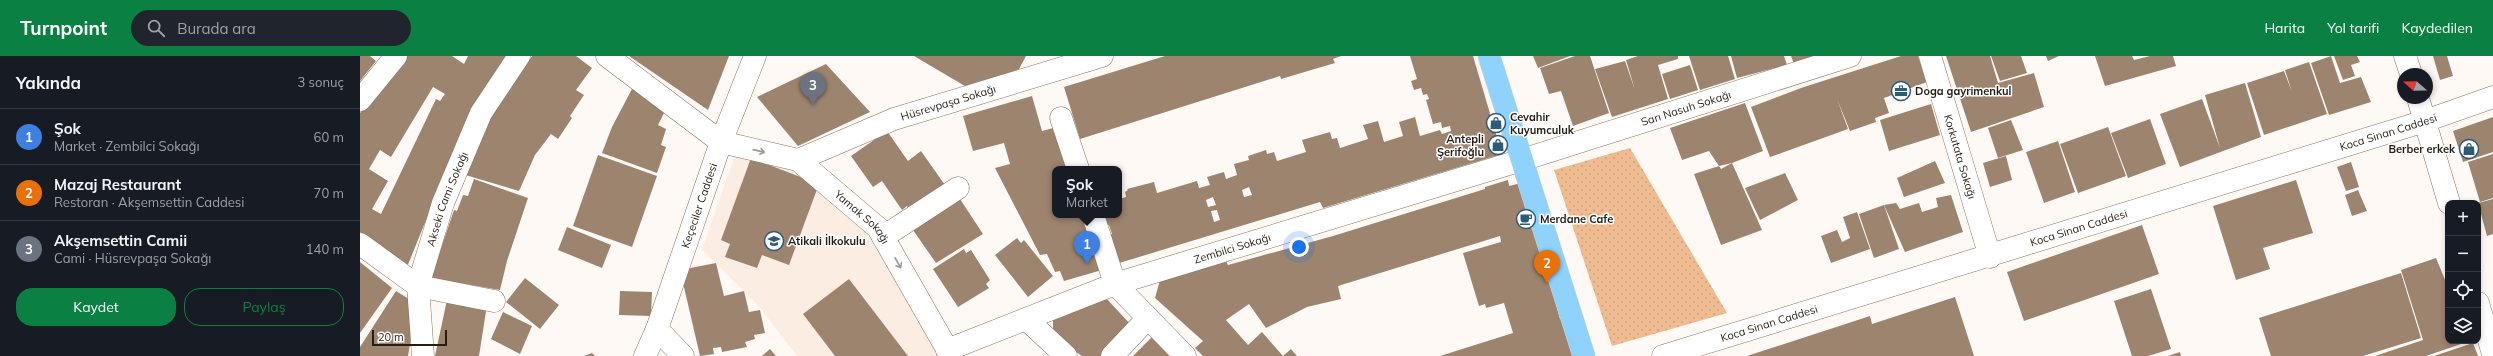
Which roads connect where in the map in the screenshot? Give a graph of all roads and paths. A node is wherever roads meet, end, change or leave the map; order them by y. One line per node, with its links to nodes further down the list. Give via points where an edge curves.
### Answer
1 (520, 56): 28 (street, Akseki Cami Sokağı, via 481,113 443,203)
2 (607, 56): 17 (street)
3 (755, 56): 17 (street, Keçeciler Caddesi)
4 (1102, 56): 10 (street, Hüsrevpaşa Sokağı)
5 (1489, 56): 19 (main road)
6 (1850, 56): 19 (street, Sarı Nasuh Sokağı)
7 (1930, 56): 26 (street, Korkutata Sokağı)
8 (2405, 56): 11 (street)
9 (386, 60): 13 (street)
10 (1060, 60): 18 (street, Hüsrevpaşa Sokağı, via 894,119)
11 (2409, 68)
12 (2493, 97): 16 (street, Koca Sinan Caddesi)
13 (360, 100)
14 (2420, 104): 16 (street)
15 (1061, 118): 20 (street)
16 (2425, 121): 22 (street); 26 (street, Koca Sinan Caddesi)
17 (721, 142): 18 (street, Yamak Sokağı, one-way to 18); 33 (street, Keçeciler Caddesi)
18 (798, 160): 24 (street, Yamak Sokağı, via 878,228)
19 (1522, 160): 27 (street, Zembilci Sokağı); 42 (main road)
20 (1077, 166)
21 (958, 188): 24 (street)
22 (2448, 200)
23 (1094, 218): 27 (street)
24 (883, 237): 34 (street, Yamak Sokağı, one-way to 34)
25 (360, 244): 28 (street)
26 (1990, 256): 43 (street, Koca Sinan Caddesi)
27 (1116, 284): 31 (street); 32 (street, Zembilci Sokağı)
28 (418, 286): 29 (street); 36 (street, Akseki Cami Sokağı)
29 (494, 301)
30 (2479, 308): 35 (street)
31 (1148, 318): 40 (street); 41 (street)
32 (1026, 319): 34 (street, Zembilci Sokağı); 39 (street)
33 (656, 329): 37 (street, Keçeciler Caddesi); 38 (street)
34 (949, 353)
35 (2493, 354)
36 (423, 356)
37 (644, 356)
38 (683, 356)
39 (1066, 356)
40 (1112, 356)
41 (1185, 356)
42 (1584, 356)
43 (1663, 356)

